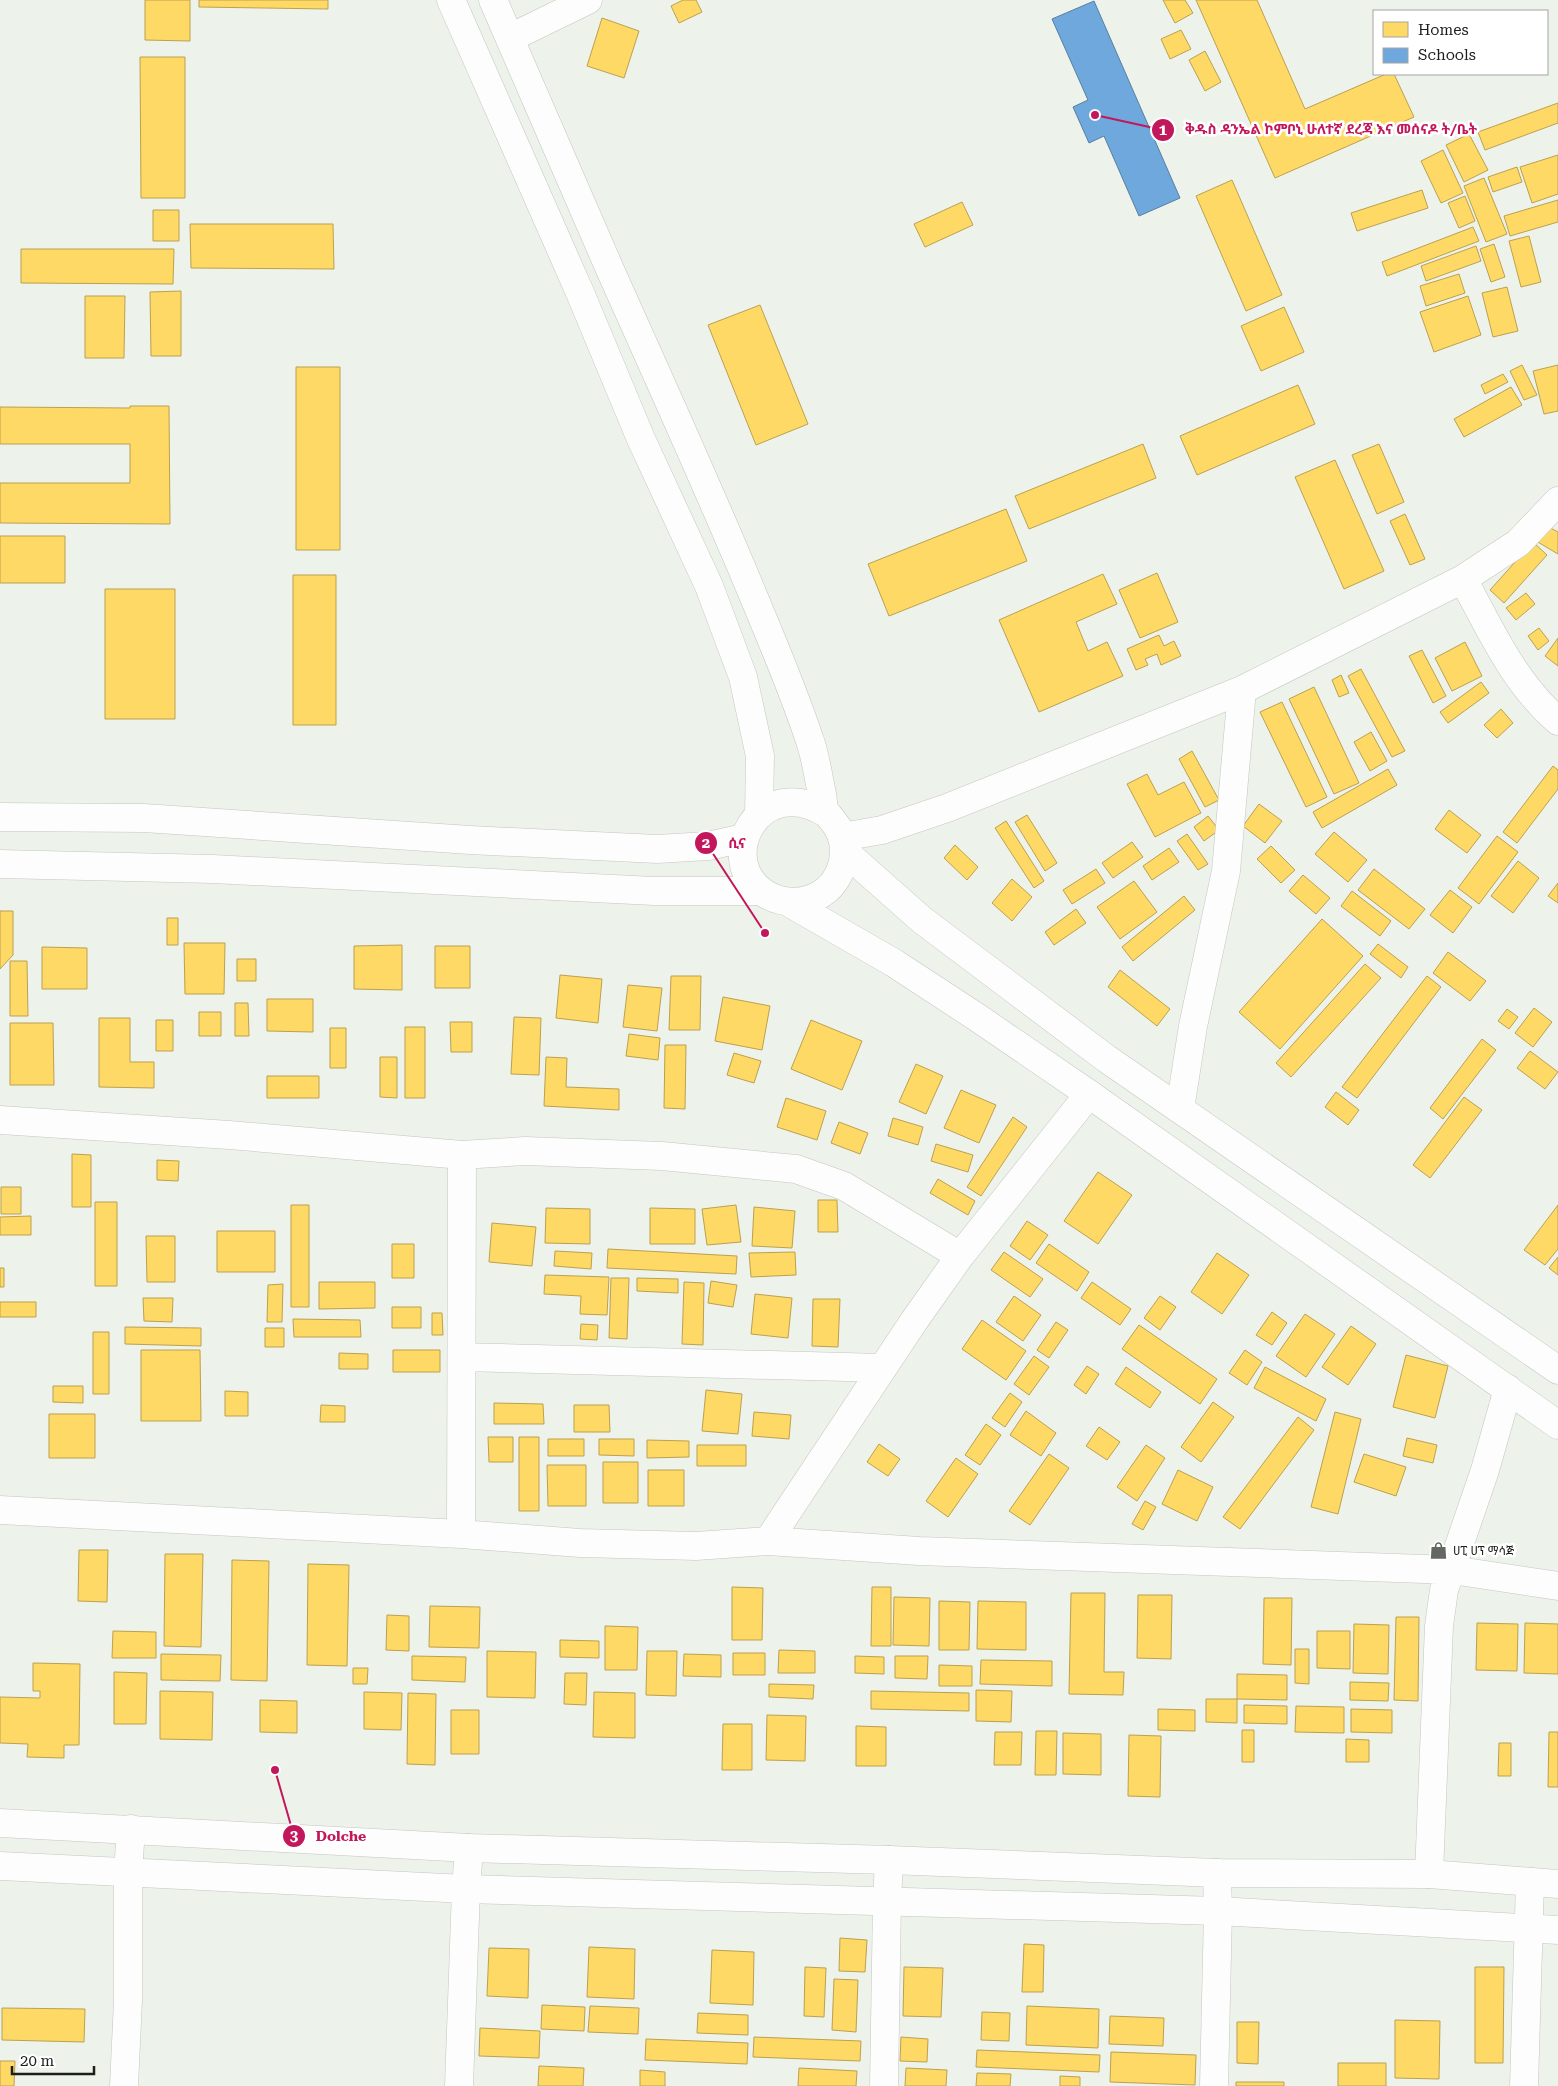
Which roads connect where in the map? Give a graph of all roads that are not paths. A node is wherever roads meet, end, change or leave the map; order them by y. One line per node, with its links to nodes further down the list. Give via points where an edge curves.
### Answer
1 (451, 0): 10 (street, via 641,439 709,586 743,676 753,721 760,756)
2 (493, 0): 4 (street)
3 (588, 0): 4 (street)
4 (510, 38): 9 (street, via 778,654 812,744)
5 (1558, 501): 6 (street, via 1518,543)
6 (1463, 579): 7 (street); 8 (street, via 1512,669 1542,707)
7 (1242, 690): 13 (street, via 946,808); 18 (street, via 1226,871 1193,1026)
8 (1558, 721)
9 (826, 813): 10 (street, via 799,801 771,806); 13 (street, via 835,823)
10 (759, 814): 12 (street)
11 (0, 817): 12 (street, via 144,818 658,849 708,846)
12 (744, 838): 15 (street, via 745,867)
13 (843, 844): 16 (street, via 842,865 828,890 802,902); 18 (street, via 922,920 1107,1059)
14 (0, 864): 15 (street, via 213,869 654,891)
15 (761, 891): 16 (street)
16 (788, 902): 17 (street, via 894,963)
17 (1089, 1094): 21 (street); 25 (street)
18 (1180, 1109): 24 (street)
19 (0, 1120): 20 (street)
20 (462, 1154): 21 (street, via 525,1151 662,1156 796,1169 844,1186); 22 (street)
21 (960, 1256): 23 (street)
22 (462, 1357): 23 (street); 28 (street)
23 (883, 1368): 29 (street)
24 (1558, 1370)
25 (1508, 1389): 26 (street); 30 (street)
26 (1558, 1425)
27 (0, 1510): 28 (street)
28 (461, 1534): 29 (street, via 580,1543 696,1546)
29 (768, 1541): 30 (street, via 919,1551)
30 (1452, 1570): 31 (street); 39 (street, via 1444,1590 1439,1626)
31 (1558, 1586)
32 (0, 1823): 33 (street)
33 (131, 1829): 34 (street); 37 (street)
34 (469, 1848): 35 (street); 42 (street)
35 (889, 1860): 38 (street); 43 (street)
36 (0, 1866): 37 (street)
37 (128, 1872): 42 (street); 47 (street)
38 (1217, 1873): 39 (street); 44 (street)
39 (1429, 1874): 40 (street)
40 (1530, 1882): 41 (street); 45 (street)
41 (1558, 1884)
42 (466, 1889): 43 (street); 48 (street)
43 (887, 1901): 44 (street); 49 (street)
44 (1218, 1911): 45 (street); 50 (street)
45 (1530, 1929): 46 (street); 51 (street)
46 (1558, 1930)
47 (124, 2086)
48 (459, 2086)
49 (884, 2086)
50 (1214, 2086)
51 (1524, 2086)

